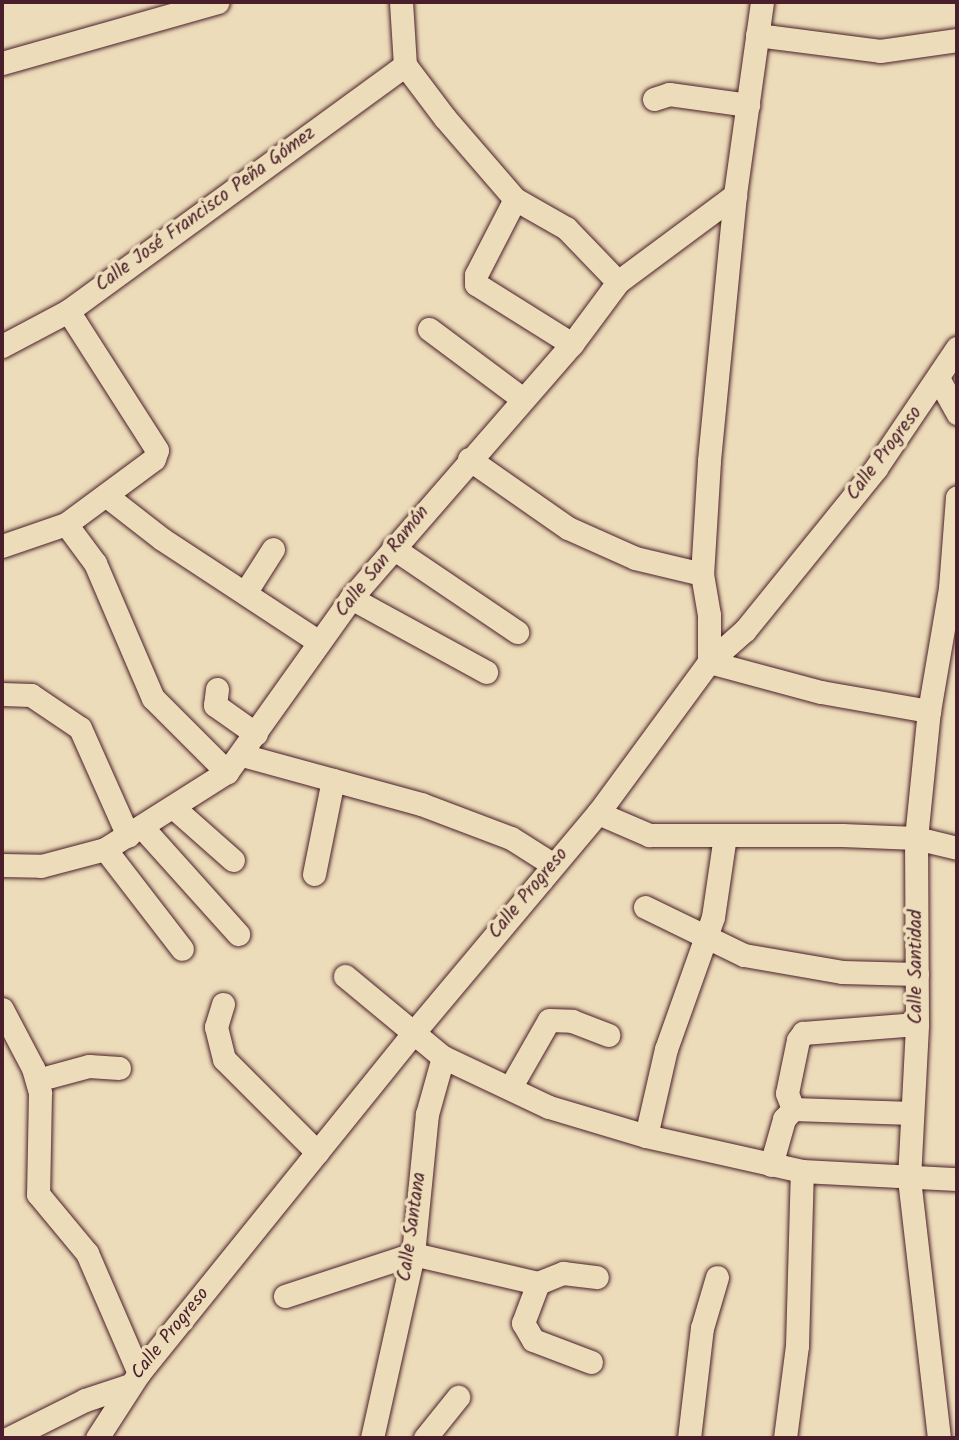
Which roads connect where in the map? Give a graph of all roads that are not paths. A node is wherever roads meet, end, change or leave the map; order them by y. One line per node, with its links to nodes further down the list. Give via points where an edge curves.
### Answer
1 (218, 2): 6 (street)
2 (401, 2): 7 (street)
3 (762, 2): 4 (street)
4 (757, 35): 5 (street, via 880,51); 9 (street)
5 (957, 40)
6 (2, 63)
7 (405, 65): 11 (street); 13 (street, Calle José Francisco Peña Gómez)
8 (654, 99): 9 (street, via 669,94)
9 (748, 106): 10 (street)
10 (735, 195): 12 (street, Calle San Ramón); 28 (street)
11 (515, 199): 12 (street, via 566,228); 15 (street, via 476,275 476,284)
12 (618, 282): 15 (street, Calle San Ramón)
13 (68, 311): 16 (street, Calle José Francisco Peña Gómez); 22 (street, via 157,450 154,459)
14 (429, 328): 19 (street)
15 (572, 344): 19 (street, Calle San Ramón)
16 (2, 346)
17 (957, 348): 18 (street, Calle Progreso)
18 (939, 380): 20 (street); 34 (street, Calle Progreso, via 876,468 772,597)
19 (523, 399): 21 (street, Calle San Ramón)
20 (957, 413)
21 (469, 459): 26 (street, Calle San Ramón); 28 (street, via 568,528 635,558)
22 (108, 496): 24 (street); 30 (street, via 162,539)
23 (957, 496): 29 (street, Calle Santidad)
24 (66, 524): 25 (street); 40 (street, via 95,563 153,698)
25 (2, 546)
26 (393, 548): 31 (street, Calle San Ramón); 32 (street)
27 (273, 549): 30 (street)
28 (702, 573): 34 (street, via 709,615)
29 (954, 589): 38 (street, Calle Santidad)
30 (245, 593): 33 (street)
31 (351, 598): 33 (street, Calle San Ramón); 35 (street)
32 (517, 632)
33 (319, 642): 39 (street, Calle San Ramón)
34 (709, 662): 38 (street, via 821,692); 43 (street, Calle Progreso)
35 (486, 672)
36 (217, 689): 39 (street, via 215,705)
37 (2, 694): 44 (street, via 30,695 80,728)
38 (929, 711): 46 (street, Calle Santidad)
39 (256, 734): 40 (street, Calle San Ramón)
40 (234, 763): 41 (street); 42 (street, Calle San Ramón)
41 (333, 780): 51 (street, via 473,823 511,838); 52 (street)
42 (173, 807): 44 (street, Calle San Ramón); 49 (street)
43 (598, 813): 45 (street, via 649,835); 51 (street, Calle Progreso)
44 (135, 832): 48 (street, Calle San Ramón); 54 (street)
45 (725, 836): 46 (street); 55 (street)
46 (916, 838): 47 (street); 57 (street, Calle Santidad)
47 (957, 848)
48 (106, 849): 50 (street, Calle San Ramón, via 41,866); 56 (street)
49 (233, 860)
50 (2, 864)
51 (552, 864): 62 (street, Calle Progreso)
52 (314, 874)
53 (645, 907): 55 (street)
54 (238, 934)
55 (706, 939): 57 (street, via 744,956 788,965); 70 (street, via 666,1049)
56 (182, 949)
57 (917, 974): 61 (street, Calle Santidad)
58 (345, 976): 62 (street)
59 (223, 1004): 71 (street, via 216,1027 223,1059)
60 (2, 1009): 66 (street)
61 (917, 1024): 68 (street, via 803,1033 787,1093); 69 (street, Calle Santidad)
62 (414, 1032): 64 (street); 71 (street, Calle Progreso)
63 (608, 1035): 67 (street, via 572,1021 550,1020)
64 (443, 1057): 67 (street); 76 (street, Calle Santana, via 427,1114)
65 (120, 1068): 66 (street, via 89,1066)
66 (37, 1080): 82 (street, via 38,1194 87,1253)
67 (510, 1088): 70 (street, via 549,1107)
68 (793, 1109): 69 (street); 72 (street, via 784,1119)
69 (912, 1113): 74 (street, Calle Santidad)
70 (646, 1136): 72 (street)
71 (317, 1153): 82 (street, Calle Progreso)
72 (771, 1165): 73 (street)
73 (802, 1171): 74 (street); 89 (street, via 797,1346)
74 (909, 1179): 75 (street); 90 (street, Calle Santidad)
75 (957, 1179)
76 (413, 1254): 79 (street); 80 (street); 86 (street, Calle Santana)
77 (597, 1277): 79 (street, via 562,1273)
78 (717, 1277): 88 (street, via 702,1328)
79 (538, 1283): 81 (street, via 523,1323 527,1334)
80 (285, 1296)
81 (590, 1362)
82 (134, 1379): 84 (street); 85 (street, Calle Progreso)
83 (458, 1396): 87 (street)
84 (9, 1438)
85 (97, 1438)
86 (372, 1438)
87 (425, 1438)
88 (689, 1438)
89 (786, 1438)
90 (939, 1438)

